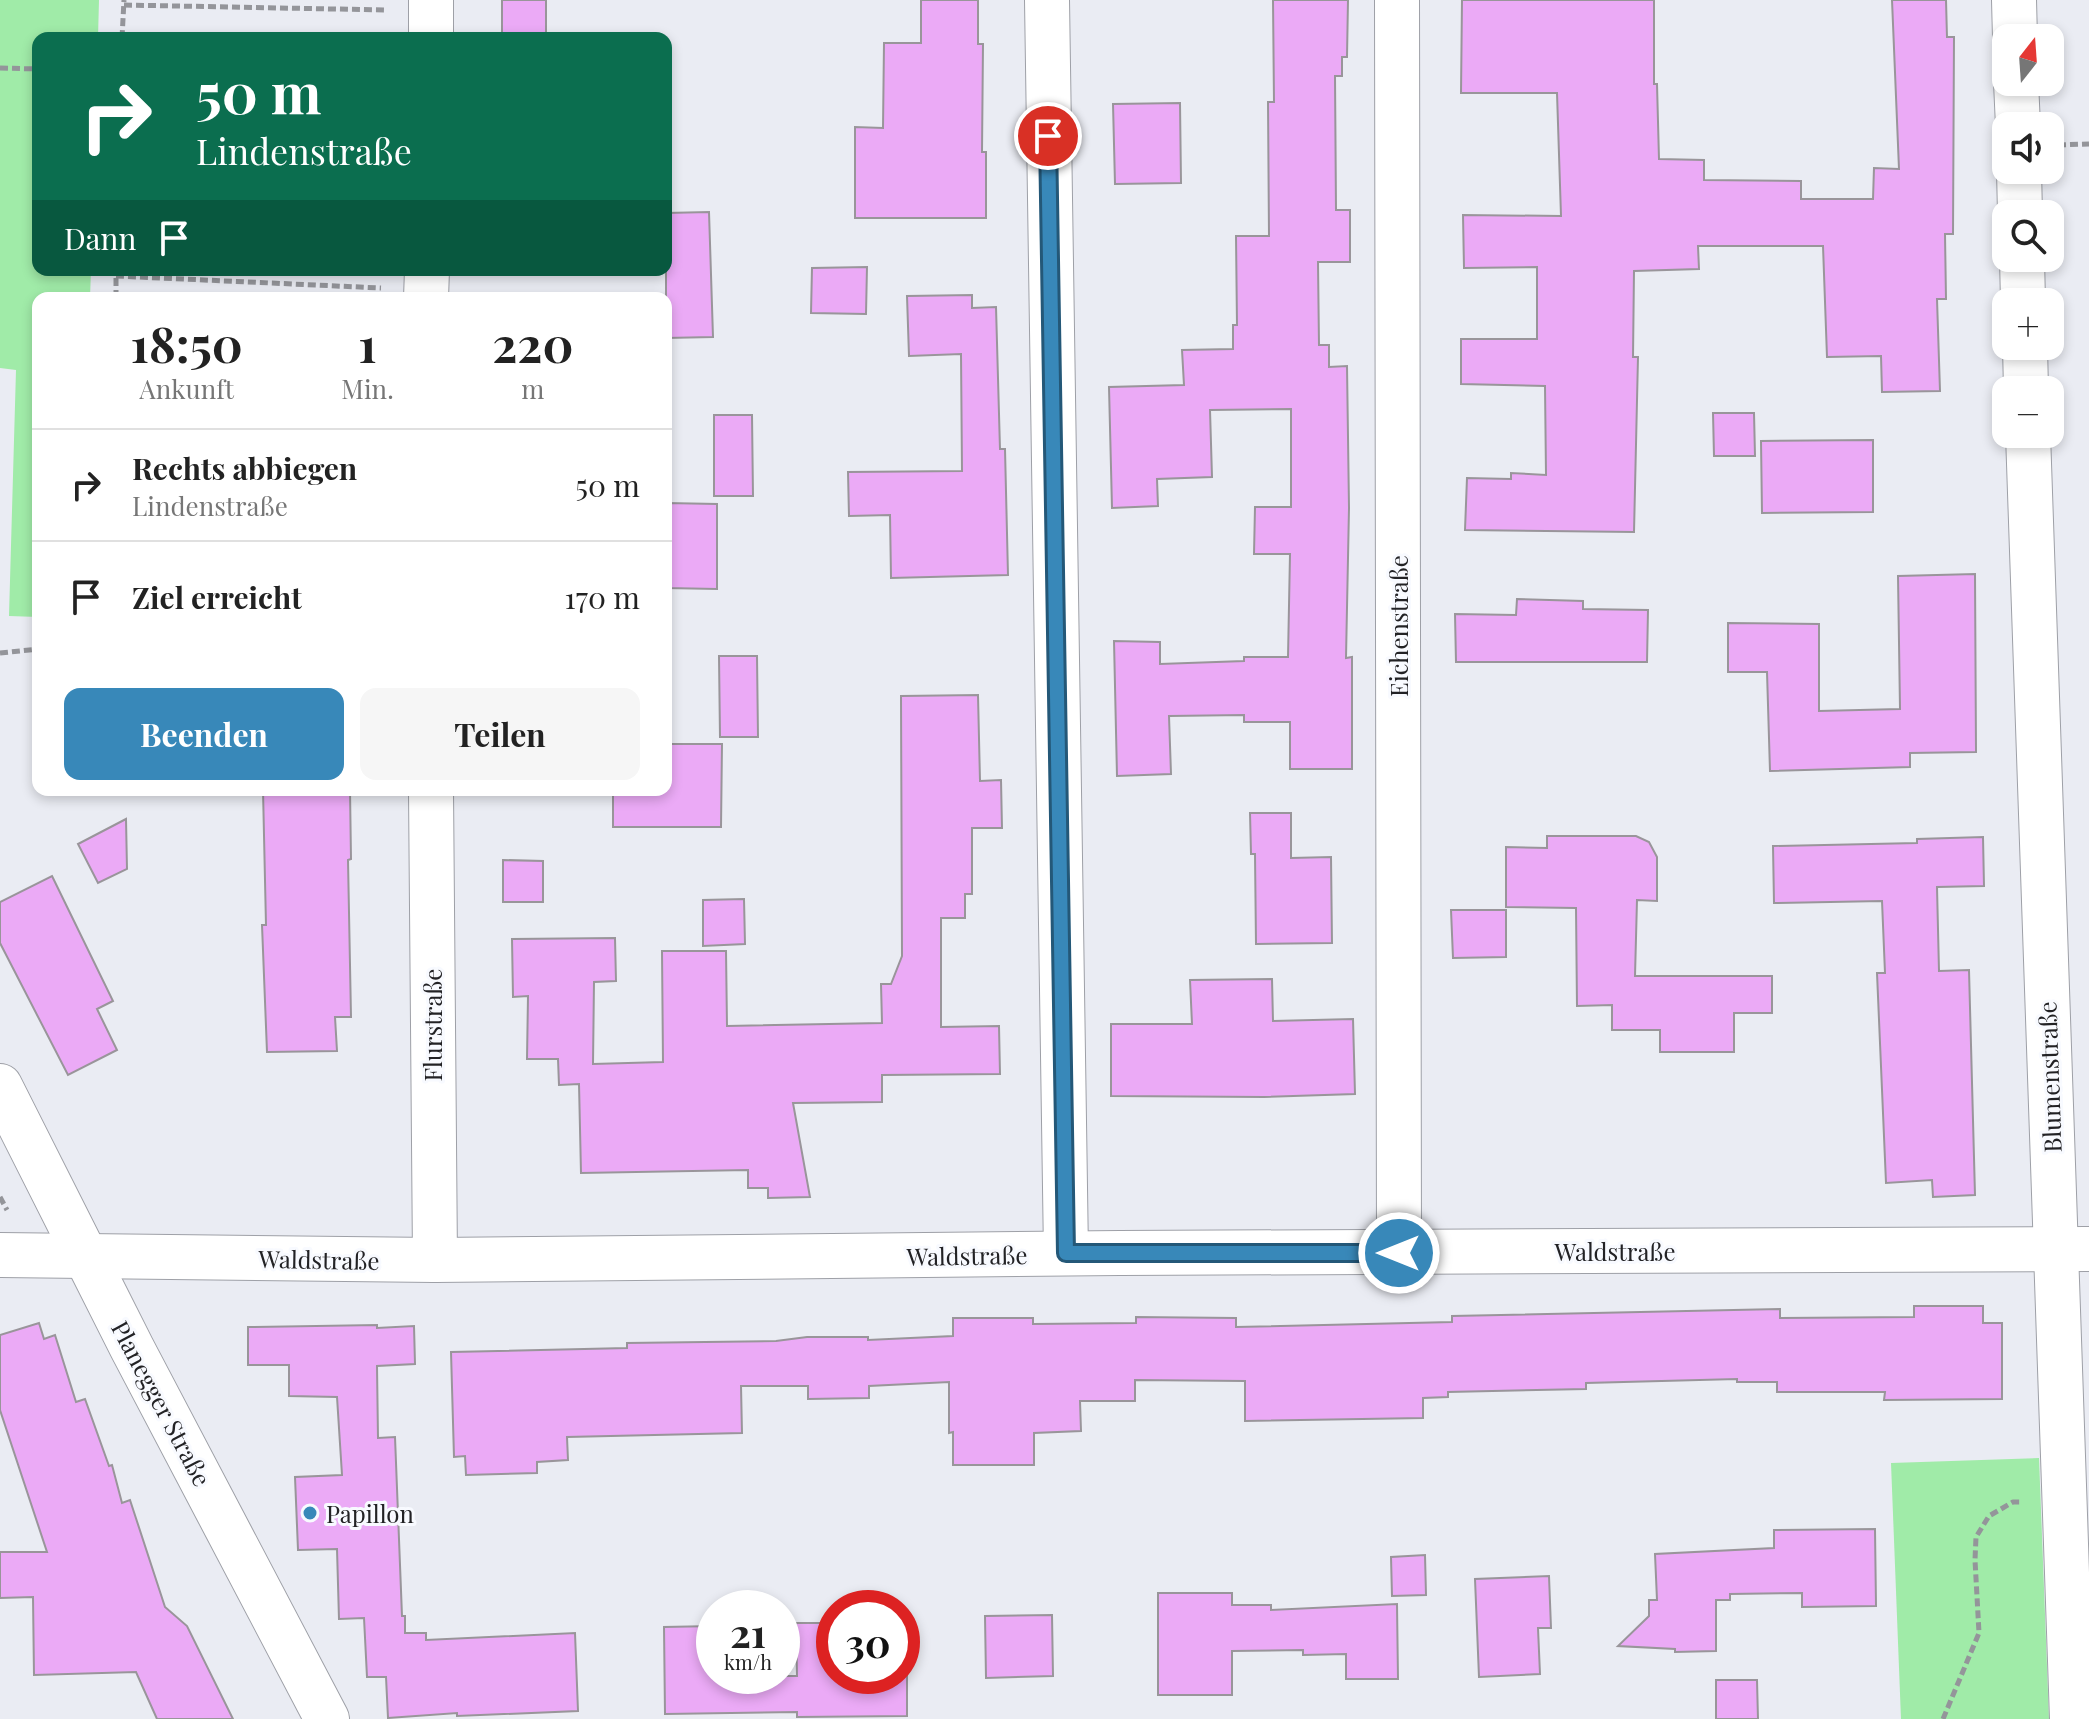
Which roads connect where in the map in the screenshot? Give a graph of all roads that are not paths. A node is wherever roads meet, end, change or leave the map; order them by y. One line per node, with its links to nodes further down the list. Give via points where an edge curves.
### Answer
1 (1047, 0): 9 (street)
2 (1397, 0): 10 (street, Eichenstraße)
3 (2014, 0): 4 (street)
4 (2015, 24)
5 (2029, 448): 8 (street, Blumenstraße)
6 (431, 796): 13 (street, Flurstraße)
7 (0, 1086): 12 (street, Planegger Straße)
8 (2072, 1249): 10 (street, Waldstraße); 15 (street, Blumenstraße, via 2063,1500)
9 (1066, 1253): 10 (street, Waldstraße); 13 (street, Waldstraße)
10 (1399, 1253)
11 (0, 1255): 12 (street, Waldstraße)
12 (85, 1256): 13 (street, Waldstraße); 14 (street, Planegger Straße)
13 (435, 1260)
14 (327, 1719)
15 (2072, 1719)

